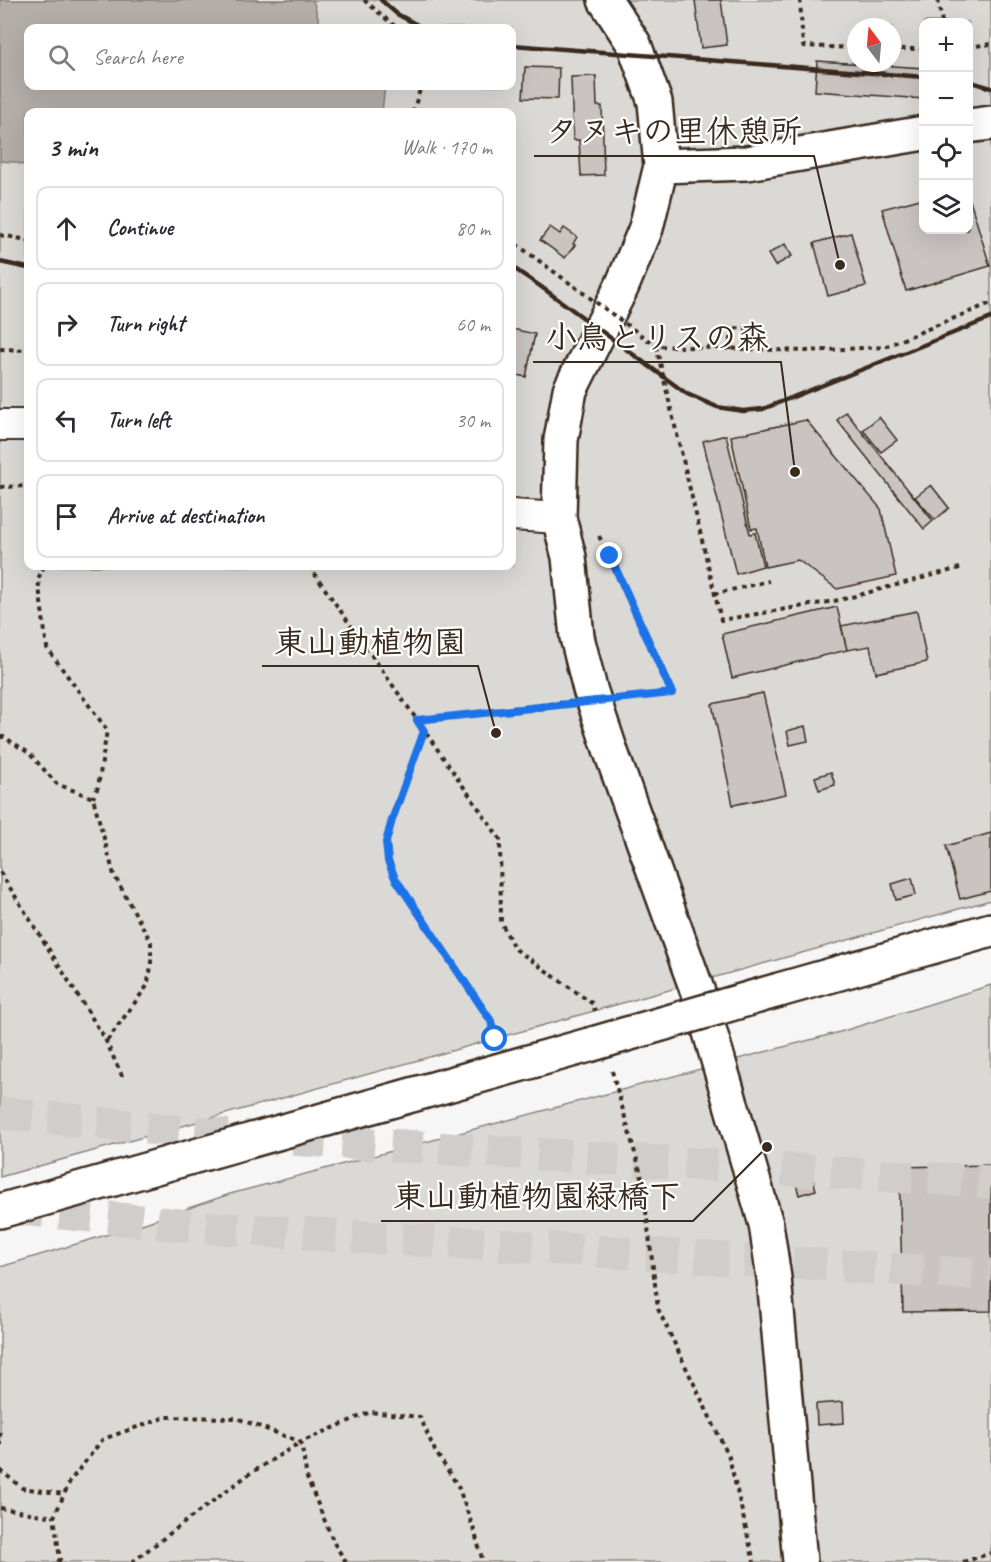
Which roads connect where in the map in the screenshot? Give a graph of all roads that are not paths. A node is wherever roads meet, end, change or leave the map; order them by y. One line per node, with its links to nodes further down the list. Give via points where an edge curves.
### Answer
1 (605, 0): 5 (street, via 634,44 655,102)
2 (991, 123): 3 (street)
3 (973, 125)
4 (919, 134): 5 (street, via 747,163)
5 (661, 166): 9 (street, via 646,228 570,390 561,440)
6 (0, 425): 7 (street)
7 (24, 425)
8 (516, 515): 9 (street)
9 (559, 518): 12 (street, via 569,557 577,637 590,689 700,998 766,1224)
10 (991, 930): 11 (street, bridge)
11 (0, 1211)
12 (800, 1562)

